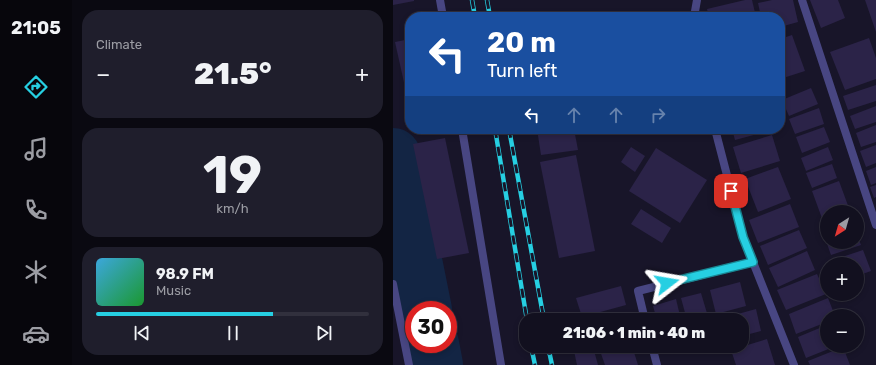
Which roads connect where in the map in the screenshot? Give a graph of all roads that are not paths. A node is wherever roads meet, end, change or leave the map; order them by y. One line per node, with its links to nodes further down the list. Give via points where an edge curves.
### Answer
1 (441, 0): 4 (street)
2 (697, 0): 5 (street)
3 (802, 0): 8 (street)
4 (442, 12)
5 (695, 12)
6 (463, 134): 15 (street)
7 (716, 134): 10 (street, via 743,237)
8 (873, 203): 9 (street)
9 (876, 225)
10 (753, 262): 12 (street, via 638,291); 17 (street)
11 (393, 284): 14 (street)
12 (643, 313)
13 (654, 353): 16 (street)
14 (409, 365)
15 (501, 365)
16 (657, 365)
17 (795, 365)

